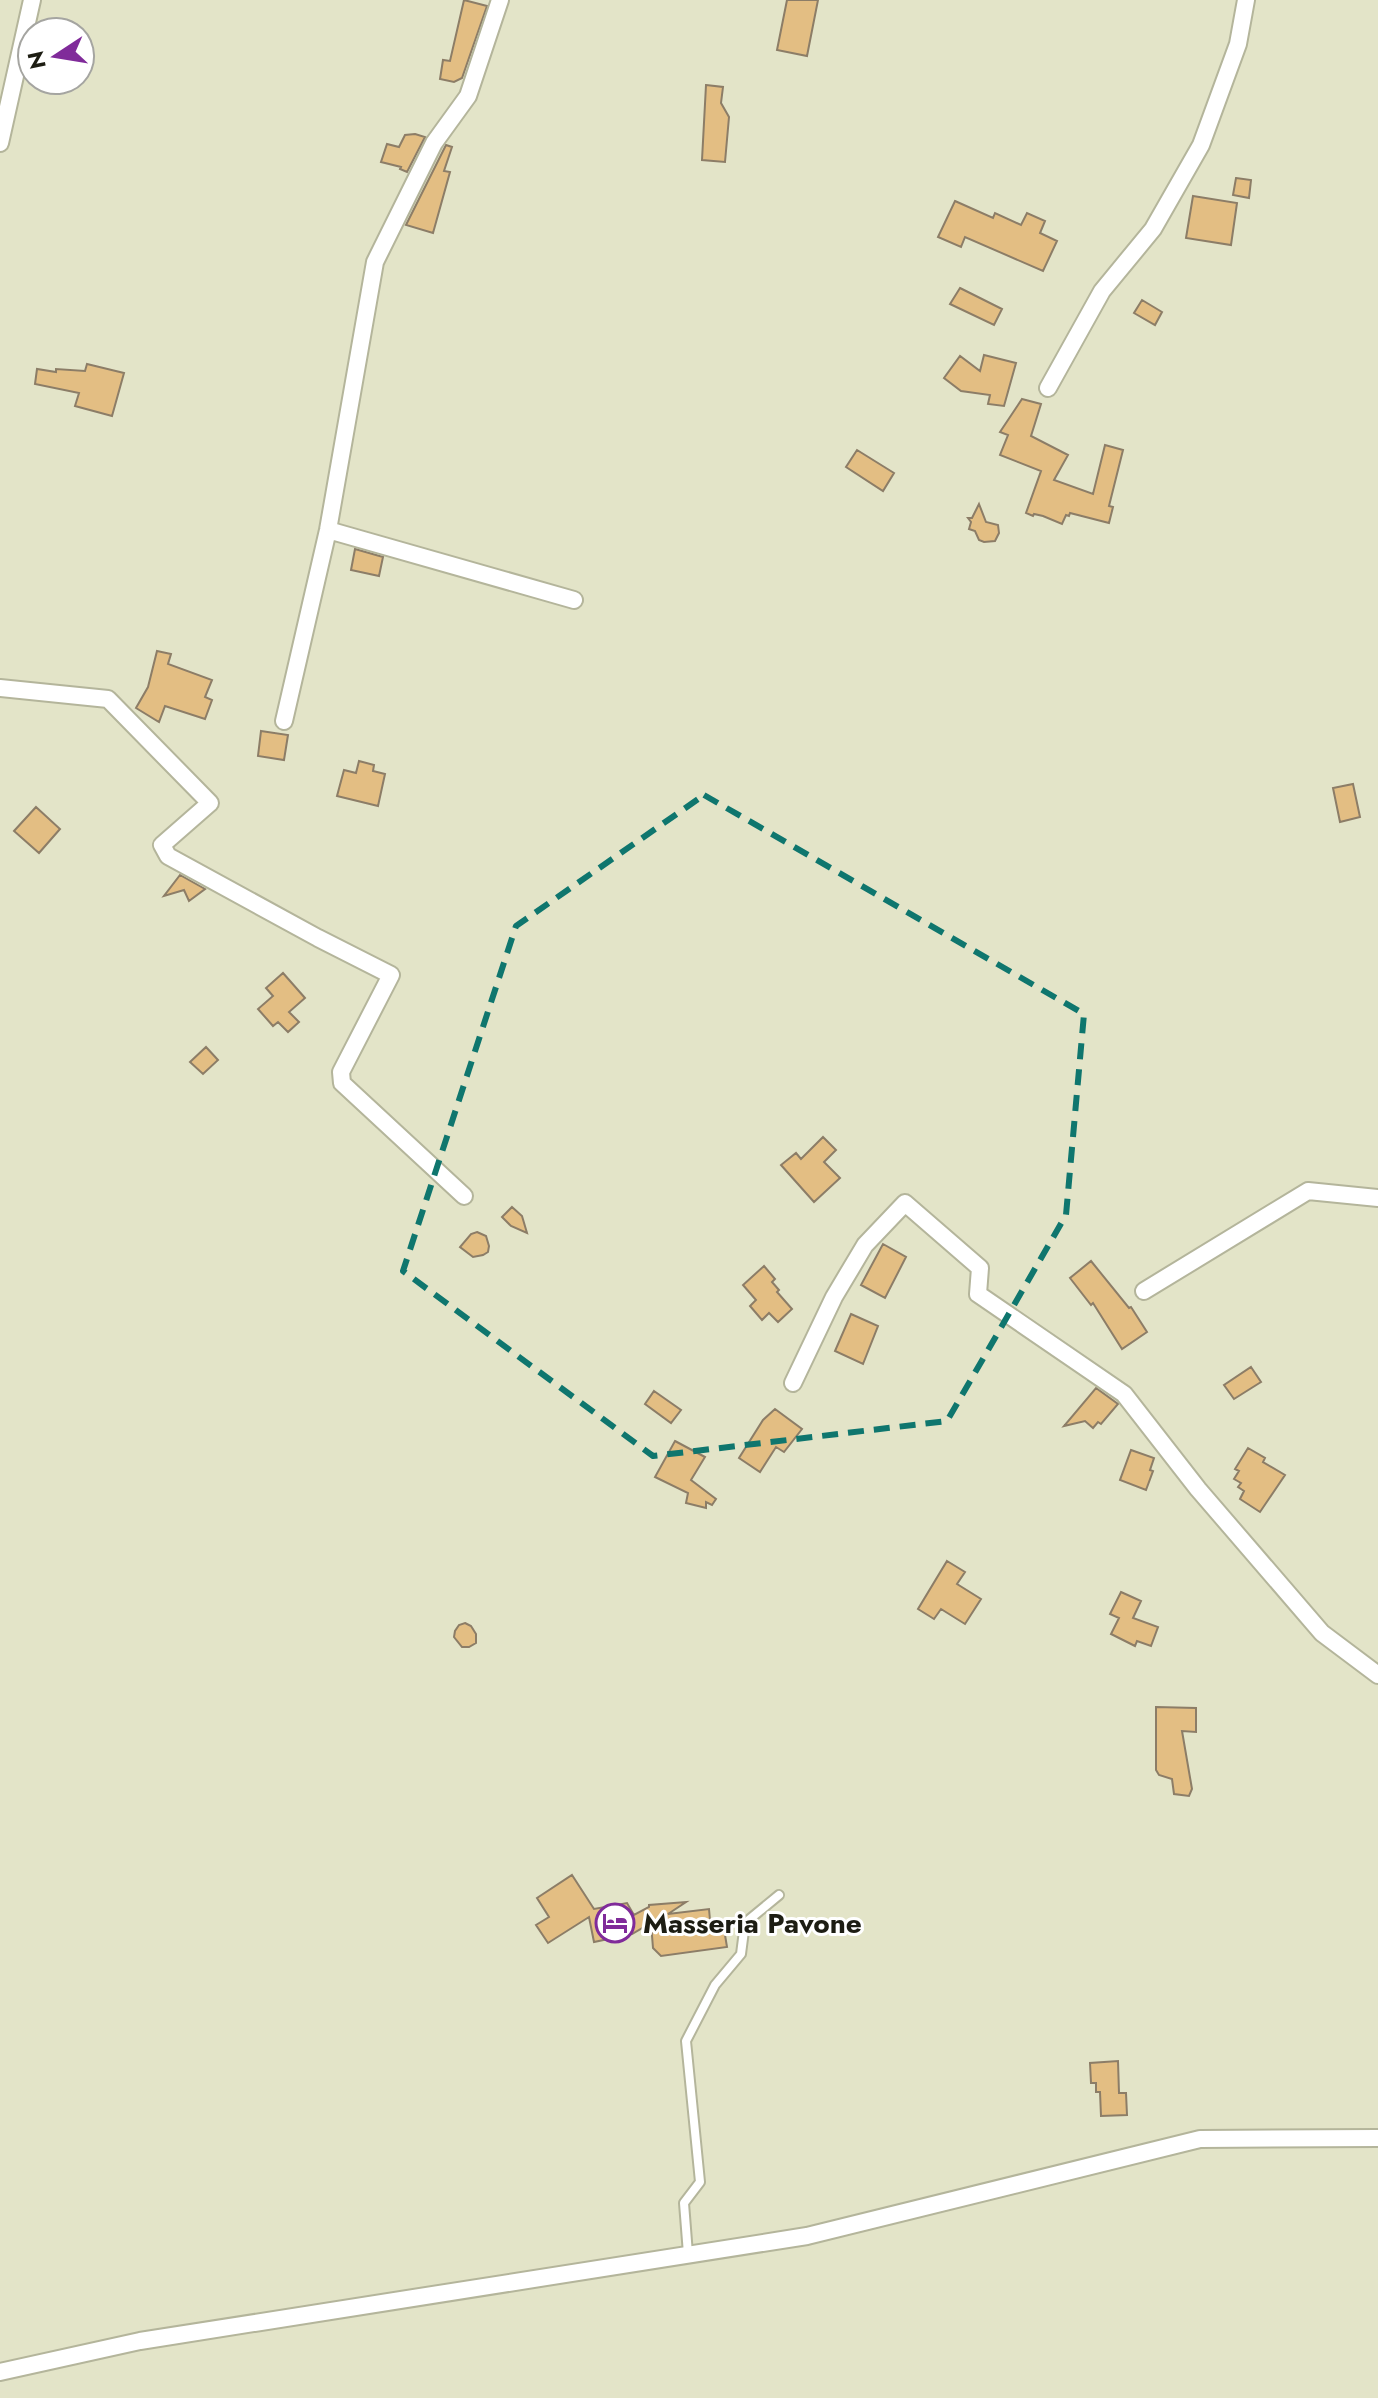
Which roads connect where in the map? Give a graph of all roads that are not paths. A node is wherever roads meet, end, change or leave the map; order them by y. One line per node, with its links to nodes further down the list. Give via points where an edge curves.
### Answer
1 (32, 0): 4 (street)
2 (500, 0): 6 (street, via 468,96 434,143 375,262)
3 (1246, 0): 5 (street, via 1238,44 1201,145 1153,229 1102,291)
4 (0, 143)
5 (1048, 388)
6 (328, 530): 7 (street); 9 (street)
7 (574, 600)
8 (0, 688): 10 (street, via 108,699 210,803 162,845 168,856 391,975 341,1072 342,1083)
9 (284, 721)
10 (464, 1196)
11 (1378, 1198): 12 (street, via 1308,1191)
12 (1144, 1291)
13 (793, 1383): 14 (street, via 865,1245 905,1203 980,1268 978,1294 1124,1394 1322,1633)
14 (1378, 1675)
15 (779, 1895): 17 (lane, via 745,1923 741,1954 715,1985 686,2041 700,2182 684,2203)
16 (1378, 2138): 17 (street, via 1200,2139 807,2236)
17 (688, 2255): 18 (street, via 140,2341)
18 (0, 2372)

